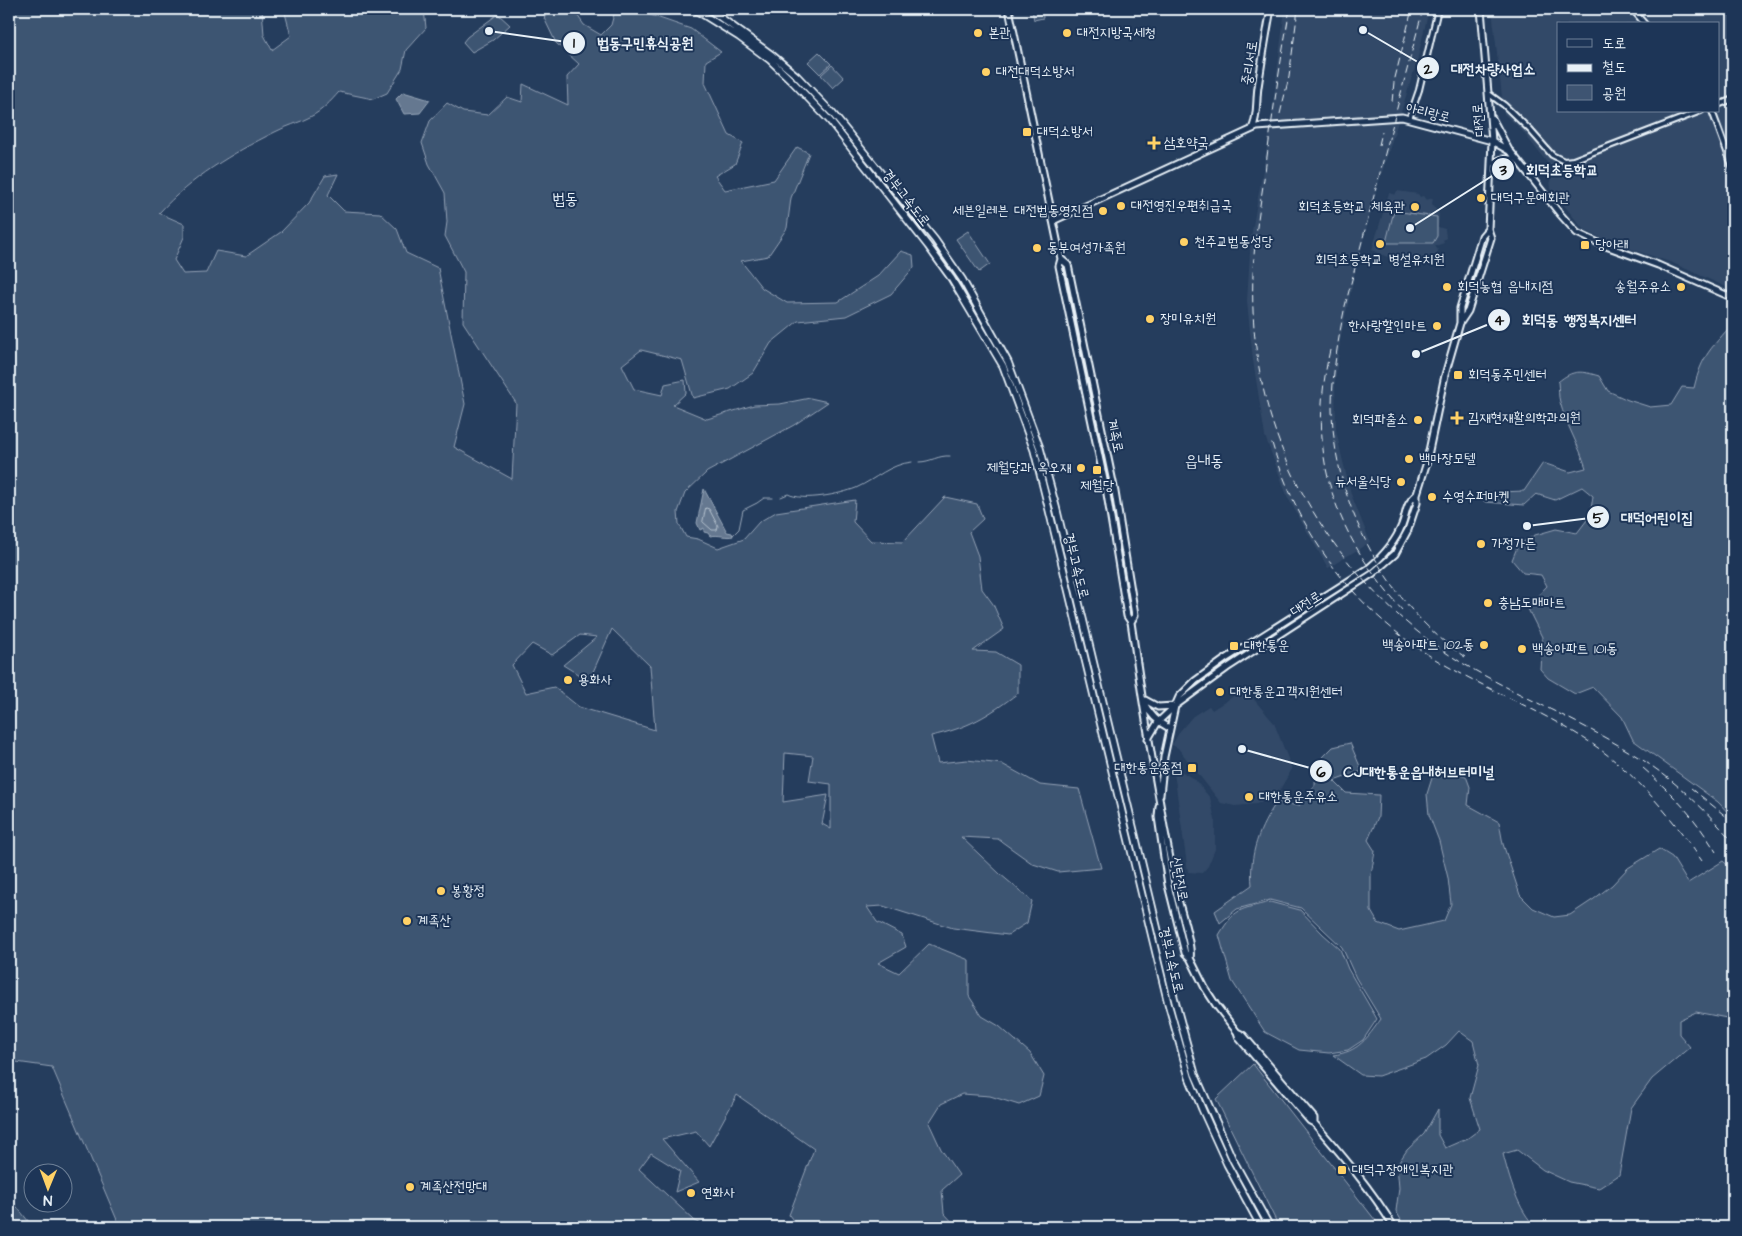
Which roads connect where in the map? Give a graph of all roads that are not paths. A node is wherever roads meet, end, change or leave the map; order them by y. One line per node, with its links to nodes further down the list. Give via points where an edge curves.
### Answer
1 (694, 9): 36 (highway, 경부고속도로, via 770,60 830,120 946,270 1003,366 1034,450 1168,1003 1189,1077 1227,1164)
2 (709, 9): 37 (highway, 경부고속도로, via 797,76 833,114 935,240 962,279 1008,362 1040,448 1056,508 1195,1074 1233,1160)
3 (1009, 9): 24 (main road, 계족로)
4 (1271, 9): 16 (main road, 중리서로, via 1263,48)
5 (1438, 9): 15 (street)
6 (1481, 9): 9 (main road, 대전로)
7 (1632, 9): 8 (street)
8 (1643, 22)
9 (1489, 94): 12 (street, via 1511,111 1552,155 1564,161); 14 (main road, 대전로)
10 (1733, 99): 11 (street)
11 (1720, 104)
12 (1698, 112)
13 (1712, 112): 23 (street)
14 (1490, 115): 19 (main road, 대전로); 20 (main road)
15 (1409, 119): 17 (main road, 아리랑로, via 1393,117); 19 (main road, 아리랑로)
16 (1256, 121): 17 (main road); 18 (main road, 중리서로)
17 (1264, 127): 18 (main road, 아리랑로)
18 (1252, 130): 24 (main road, 아리랑로)
19 (1492, 141): 20 (main road, 아리랑로); 22 (main road, 대전로)
20 (1511, 152): 21 (main road, 아리랑로)
21 (1516, 159): 22 (main road, via 1502,159); 27 (main road, 아리랑로, via 1577,232)
22 (1491, 164): 25 (main road, 대전로)
23 (1733, 168)
24 (1053, 222): 26 (main road, 계족로)
25 (1488, 229): 28 (main road, 대전로, via 1482,236 1460,308); 28 (main road, 대전로, via 1491,238 1468,311)
26 (1061, 259): 29 (main road, 계족로, via 1059,266 1107,494 1127,616); 29 (main road, 계족로, via 1068,265 1115,492 1135,615)
27 (1733, 298)
28 (1460, 323): 31 (main road, 대전로, via 1417,494 1409,501 1402,525 1389,550 1369,568 1210,670 1185,690)
29 (1132, 622): 30 (main road, 계족로)
30 (1142, 698): 31 (main road, via 1155,706); 32 (main road); 34 (main road, 계족로)
31 (1174, 706): 32 (main road, 대전로); 33 (main road)
32 (1158, 722): 33 (main road); 34 (main road, 대전로)
33 (1170, 728): 35 (main road)
34 (1148, 740): 35 (main road, 신탄진로)
35 (1159, 802): 38 (main road, 신탄진로, via 1158,817 1168,885 1185,953 1205,988 1237,1032 1314,1118 1314,1123 1380,1203)
36 (1260, 1227)
37 (1270, 1227)
38 (1394, 1227)

